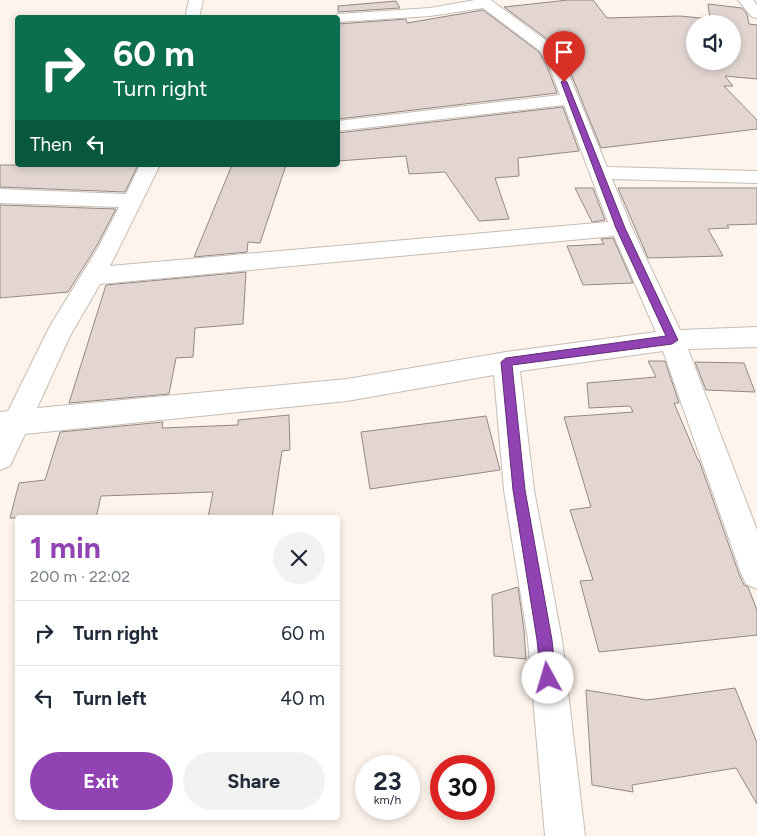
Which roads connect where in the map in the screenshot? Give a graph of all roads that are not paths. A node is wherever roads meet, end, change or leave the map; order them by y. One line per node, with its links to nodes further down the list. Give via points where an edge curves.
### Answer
1 (196, 0): 5 (street)
2 (745, 0): 4 (street)
3 (483, 2): 6 (street, via 430,12); 7 (street, via 546,48)
4 (757, 14)
5 (193, 15)
6 (340, 18)
7 (571, 98): 8 (street); 10 (street)
8 (340, 126)
9 (149, 167): 13 (street)
10 (600, 173): 11 (street); 14 (street)
11 (757, 177)
12 (0, 196): 13 (street)
13 (133, 201): 15 (street)
14 (621, 228): 15 (street); 17 (street)
15 (93, 276): 19 (street)
16 (757, 337): 17 (street)
17 (672, 340): 18 (street); 21 (street)
18 (506, 362): 19 (street, via 347,390); 22 (street, via 519,490 545,640)
19 (7, 423): 20 (street)
20 (0, 457)
21 (757, 573)
22 (564, 836)

